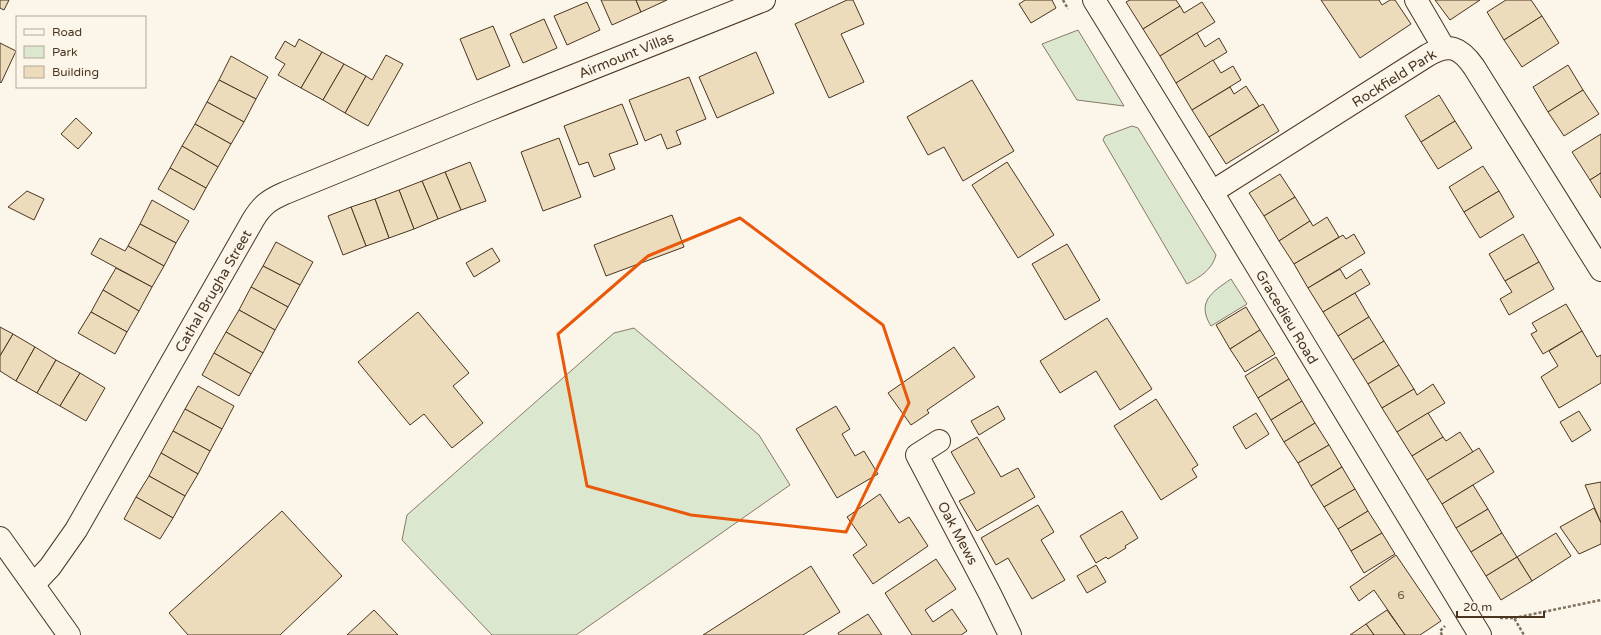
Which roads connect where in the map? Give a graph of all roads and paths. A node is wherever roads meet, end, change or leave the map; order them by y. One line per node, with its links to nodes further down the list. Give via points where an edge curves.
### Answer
1 (764, 0): 5 (street, Airmount Villas)
2 (1094, 0): 6 (street, Gracedieu Road)
3 (1416, 0): 4 (street)
4 (1444, 48): 6 (street, Rockfield Park, via 1428,55); 7 (street, Rockfield Park, via 1462,52 1474,66)
5 (488, 110): 10 (street, Cathal Brugha Street, via 284,193 262,206 76,530 50,567)
6 (1212, 192): 15 (street, Gracedieu Road)
7 (1601, 270)
8 (939, 441): 14 (street, Oak Mews, via 917,455)
9 (0, 538): 10 (street)
10 (34, 584): 13 (street)
11 (1601, 600): 12 (path)
12 (1514, 618)
13 (69, 635)
14 (1010, 635)
15 (1480, 635)

